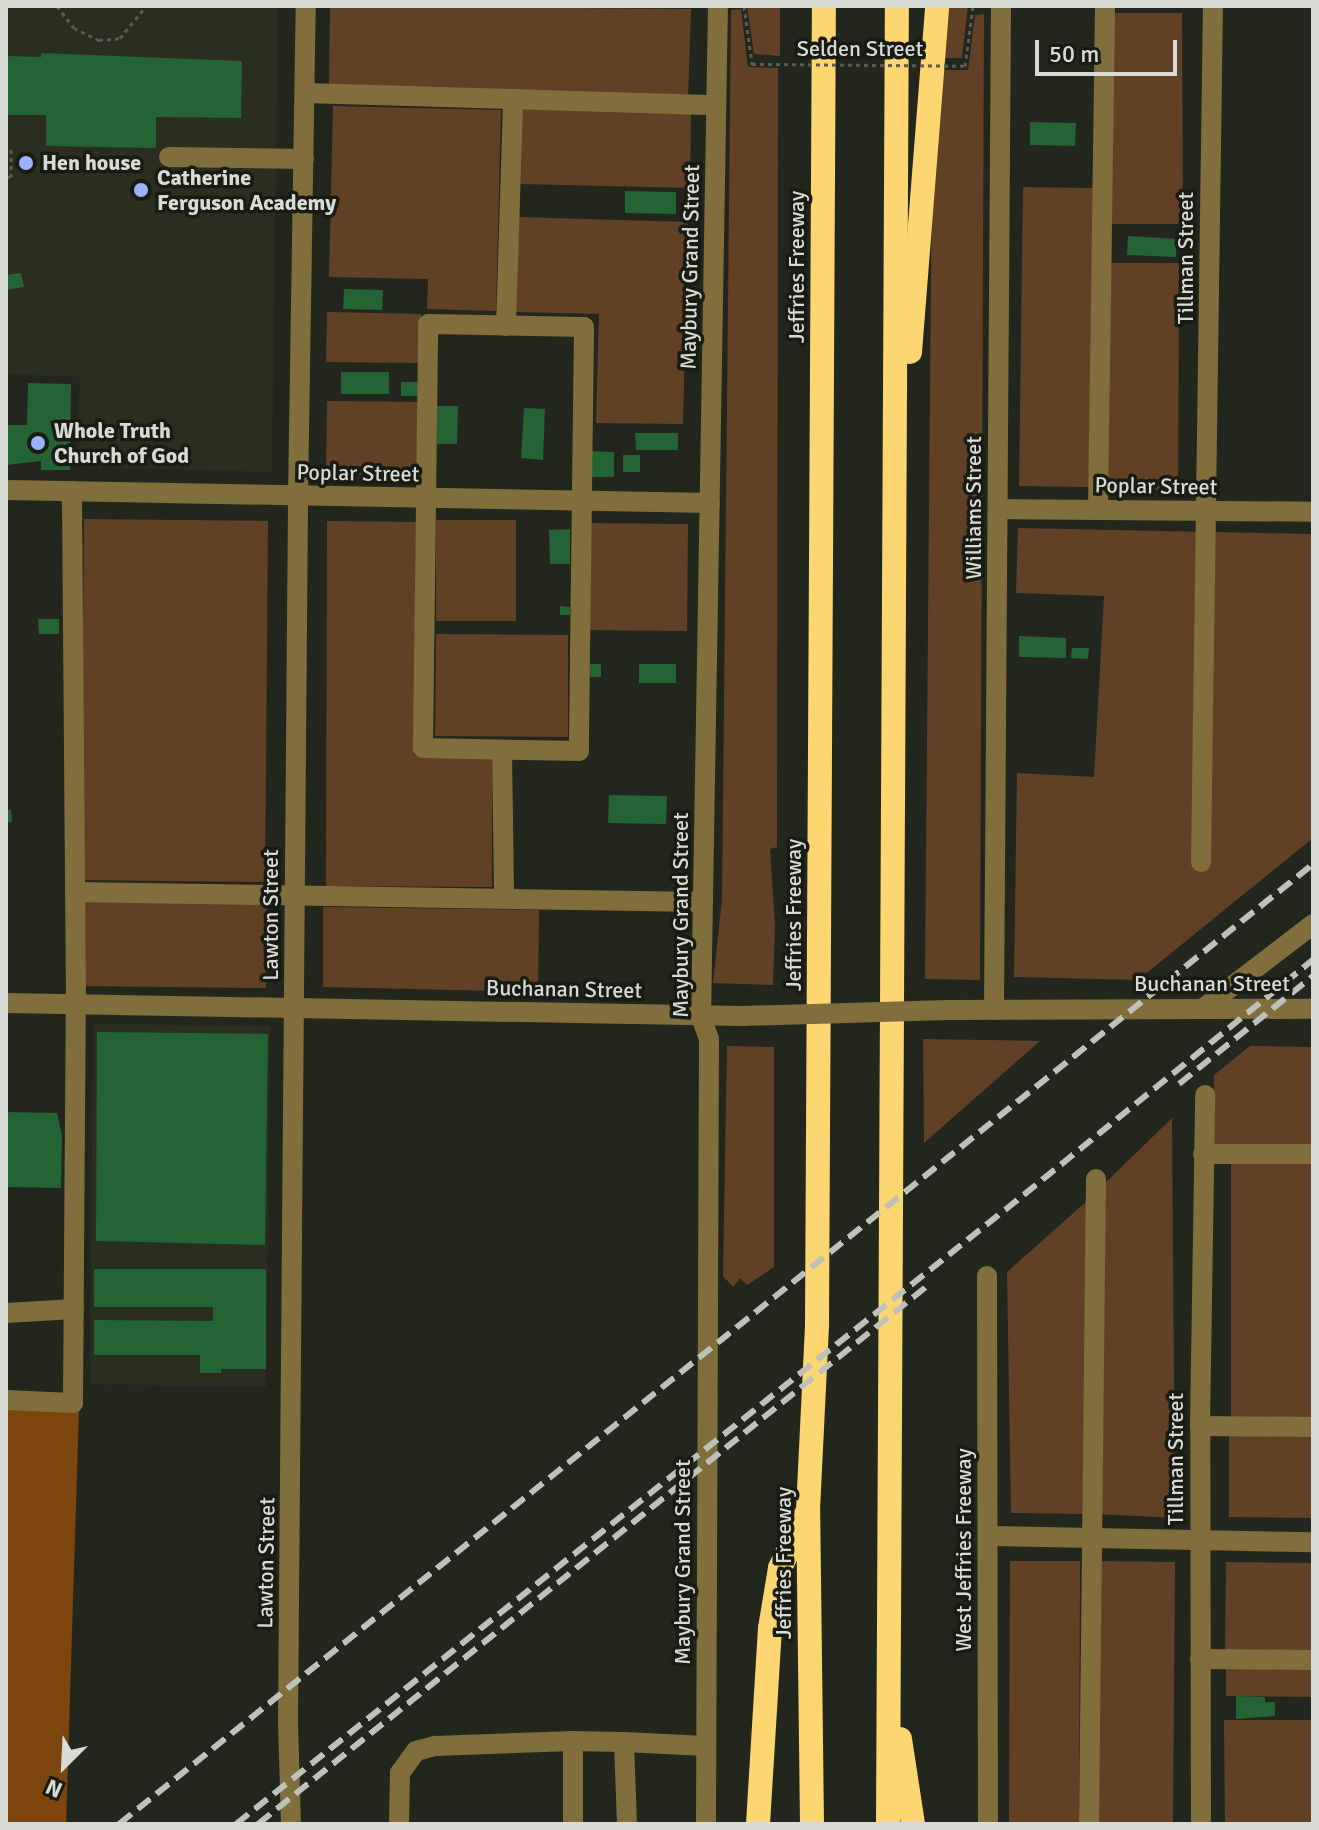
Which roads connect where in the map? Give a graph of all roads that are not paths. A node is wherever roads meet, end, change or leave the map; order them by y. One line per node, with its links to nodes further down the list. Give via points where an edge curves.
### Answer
1 (306, 6): 9 (street, Lawton Street)
2 (718, 6): 11 (street, Maybury Grand Street)
3 (824, 6): 50 (highway, Jeffries Freeway, via 817,1307)
4 (897, 6): 25 (highway)
5 (937, 6): 25 (highway)
6 (1001, 6): 21 (street, Williams Street)
7 (1105, 6): 22 (street)
8 (1213, 6): 23 (street, Tillman Street)
9 (305, 93): 10 (street); 13 (street, Lawton Street)
10 (513, 99): 11 (street); 14 (street)
11 (716, 105): 20 (street, Maybury Grand Street)
12 (169, 157): 13 (street)
13 (304, 159): 17 (street, Lawton Street)
14 (506, 326): 18 (street, via 428,324); 19 (street, via 584,327)
15 (6, 490): 16 (street, Poplar Street)
16 (72, 491): 17 (street, Poplar Street); 28 (street)
17 (298, 496): 18 (street, Poplar Street); 29 (street, Lawton Street)
18 (427, 498): 19 (street, Poplar Street); 26 (street, via 423,748)
19 (580, 501): 20 (street, Poplar Street); 26 (street, via 579,751)
20 (710, 503): 31 (street, Maybury Grand Street)
21 (998, 509): 22 (street, Poplar Street); 38 (street, Williams Street)
22 (1098, 510): 23 (street, Poplar Street)
23 (1208, 510): 24 (street, Poplar Street); 27 (street, Tillman Street)
24 (1313, 512)
25 (895, 554): 57 (highway)
26 (502, 750): 30 (street)
27 (1201, 862)
28 (75, 892): 29 (street); 34 (street)
29 (295, 896): 30 (street); 35 (street, Lawton Street)
30 (504, 898): 31 (street)
31 (703, 902): 39 (street, Maybury Grand Street)
32 (1313, 924): 36 (street)
33 (6, 1003): 34 (street, Buchanan Street)
34 (76, 1005): 35 (street, Buchanan Street); 45 (street)
35 (295, 1006): 39 (street, Buchanan Street); 61 (street, Lawton Street)
36 (1205, 1007): 37 (street, Buchanan Street); 38 (street, Buchanan Street)
37 (1313, 1009)
38 (994, 1010): 39 (street, Buchanan Street, bridge)
39 (701, 1017): 60 (street, Maybury Grand Street, via 709,1039)
40 (1205, 1095): 41 (street, Tillman Street)
41 (1203, 1154): 42 (street); 48 (street, Tillman Street)
42 (1313, 1154)
43 (1096, 1179): 52 (street)
44 (987, 1276): 51 (street, West Jeffries Freeway)
45 (74, 1309): 46 (street); 47 (street, via 73,1403)
46 (6, 1313)
47 (6, 1400)
48 (1200, 1426): 49 (street); 53 (street, Tillman Street)
49 (1313, 1427)
50 (808, 1510): 66 (highway, via 780,1568 770,1628); 67 (highway, Jeffries Freeway)
51 (989, 1536): 52 (street); 70 (street, West Jeffries Freeway)
52 (1092, 1539): 53 (street); 71 (street)
53 (1201, 1541): 54 (street); 55 (street, Tillman Street)
54 (1313, 1542)
55 (1200, 1659): 56 (street); 72 (street, Tillman Street)
56 (1313, 1660)
57 (889, 1672): 68 (highway); 69 (highway)
58 (573, 1741): 59 (street); 62 (street, via 416,1751 400,1773); 63 (street)
59 (624, 1742): 60 (street); 64 (street)
60 (706, 1746): 65 (street, Maybury Grand Street)
61 (291, 1824)
62 (399, 1824)
63 (573, 1824)
64 (627, 1824)
65 (706, 1824)
66 (758, 1824)
67 (812, 1824)
68 (888, 1824)
69 (913, 1824)
70 (988, 1824)
71 (1089, 1824)
72 (1201, 1824)

